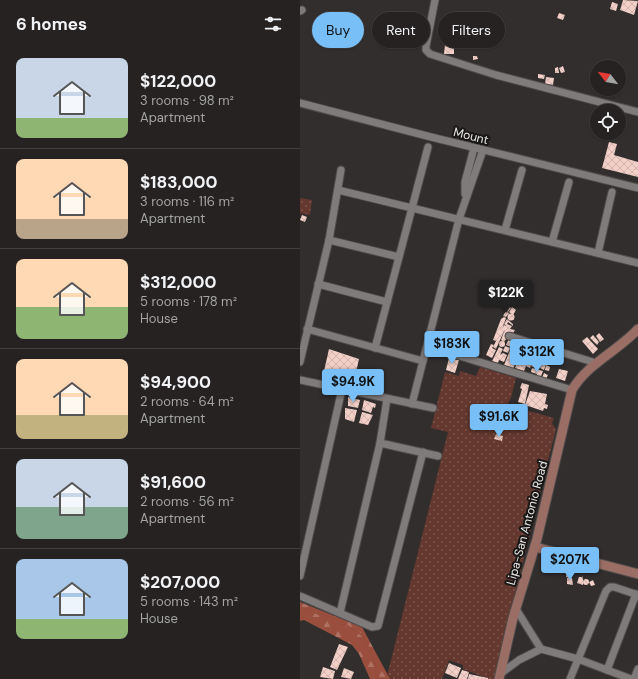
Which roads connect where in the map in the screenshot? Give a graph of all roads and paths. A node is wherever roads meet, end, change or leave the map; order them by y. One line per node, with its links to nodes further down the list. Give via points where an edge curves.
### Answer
1 (435, 0): 3 (street, via 426,46 430,54 496,75)
2 (300, 103): 5 (street, Mount)
3 (638, 112)
4 (428, 147): 14 (street)
5 (474, 148): 6 (street, Mount); 13 (street, via 465,182)
6 (483, 150): 10 (street, Mount); 13 (street)
7 (341, 170): 11 (street)
8 (522, 170): 16 (street)
9 (569, 182): 18 (street)
10 (638, 188)
11 (338, 190): 14 (street); 17 (street)
12 (612, 192): 19 (street)
13 (465, 196): 15 (street)
14 (412, 208): 15 (street); 20 (street)
15 (459, 219): 16 (street); 29 (street)
16 (505, 230): 18 (street)
17 (329, 240): 20 (street); 22 (street)
18 (552, 242): 19 (street)
19 (598, 253): 21 (street)
20 (399, 257): 23 (street)
21 (638, 263)
22 (318, 284): 23 (street); 25 (street)
23 (387, 302): 27 (street)
24 (638, 329): 31 (main road, Lipa-San Antonio Road)
25 (307, 330): 27 (street); 30 (street)
26 (510, 336): 31 (street)
27 (375, 348): 29 (street)
28 (453, 354): 34 (street)
29 (423, 360): 36 (street)
30 (300, 362)
31 (596, 363): 34 (main road, Lipa-San Antonio Road, via 578,380)
32 (300, 380): 33 (street)
33 (342, 389): 35 (street); 43 (street)
34 (572, 390): 41 (main road, Lipa-San Antonio Road)
35 (387, 399): 36 (street); 38 (street)
36 (412, 404): 37 (street)
37 (433, 408)
38 (380, 442): 39 (street); 47 (street)
39 (423, 452): 40 (street); 47 (street, via 378,626 372,627)
40 (438, 456)
41 (535, 547): 42 (main road); 46 (main road, Lipa-San Antonio Road)
42 (638, 574)
43 (300, 576)
44 (637, 595): 49 (street, via 614,587 606,591); 51 (street)
45 (300, 596): 47 (street)
46 (516, 609): 48 (street); 52 (main road, Lipa-San Antonio Road)
47 (340, 613)
48 (541, 649): 49 (street); 52 (street, via 519,660)
49 (578, 659): 51 (street); 53 (street)
50 (638, 669): 55 (street)
51 (607, 670): 54 (street)
52 (499, 676)
53 (570, 679)
54 (631, 679)
55 (634, 679)

